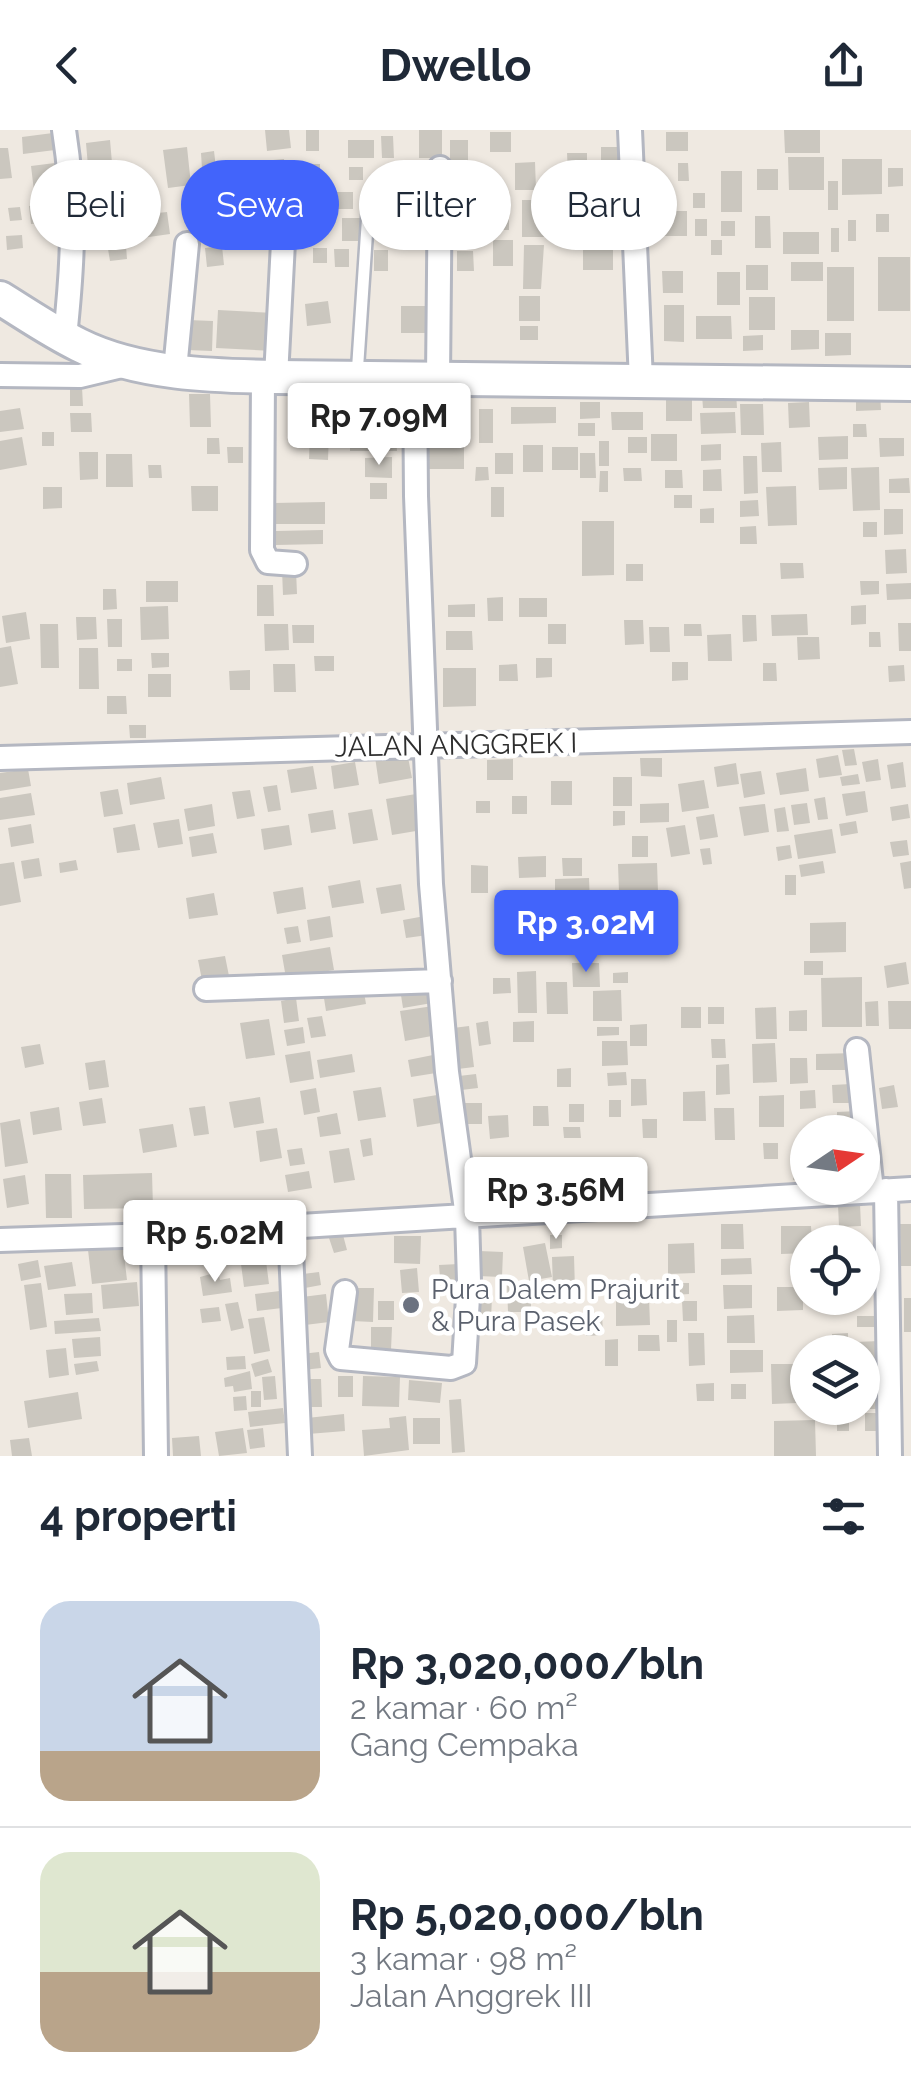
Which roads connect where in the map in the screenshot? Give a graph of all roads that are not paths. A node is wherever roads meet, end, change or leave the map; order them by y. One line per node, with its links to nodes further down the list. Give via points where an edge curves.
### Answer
1 (64, 130): 8 (street, via 74,246)
2 (630, 130): 15 (street)
3 (186, 250): 10 (street)
4 (281, 250): 12 (street)
5 (365, 250): 13 (lane)
6 (435, 250): 14 (street)
7 (0, 298): 8 (main road)
8 (65, 337): 9 (main road)
9 (131, 363): 10 (main road); 11 (street, via 80,376)
10 (175, 370): 12 (main road)
11 (0, 375)
12 (270, 377): 13 (main road); 17 (street, via 262,550 268,562)
13 (356, 378): 14 (main road)
14 (426, 378): 15 (main road); 19 (street)
15 (641, 381): 16 (main road)
16 (911, 384)
17 (295, 564)
18 (911, 732): 19 (street, JALAN ANGGREK I)
19 (427, 746): 20 (street, JALAN ANGGREK I); 21 (street)
20 (0, 758)
21 (440, 981): 22 (street); 29 (street)
22 (206, 989)
23 (857, 1050): 24 (street)
24 (867, 1115)
25 (911, 1189): 26 (street)
26 (880, 1190)
27 (790, 1196): 29 (street)
28 (880, 1205): 36 (street)
29 (467, 1217): 30 (street); 33 (street, via 461,1366 341,1358)
30 (290, 1227): 31 (street); 35 (street)
31 (153, 1235): 32 (street); 34 (street)
32 (0, 1240)
33 (345, 1292)
34 (156, 1456)
35 (300, 1456)
36 (890, 1456)

